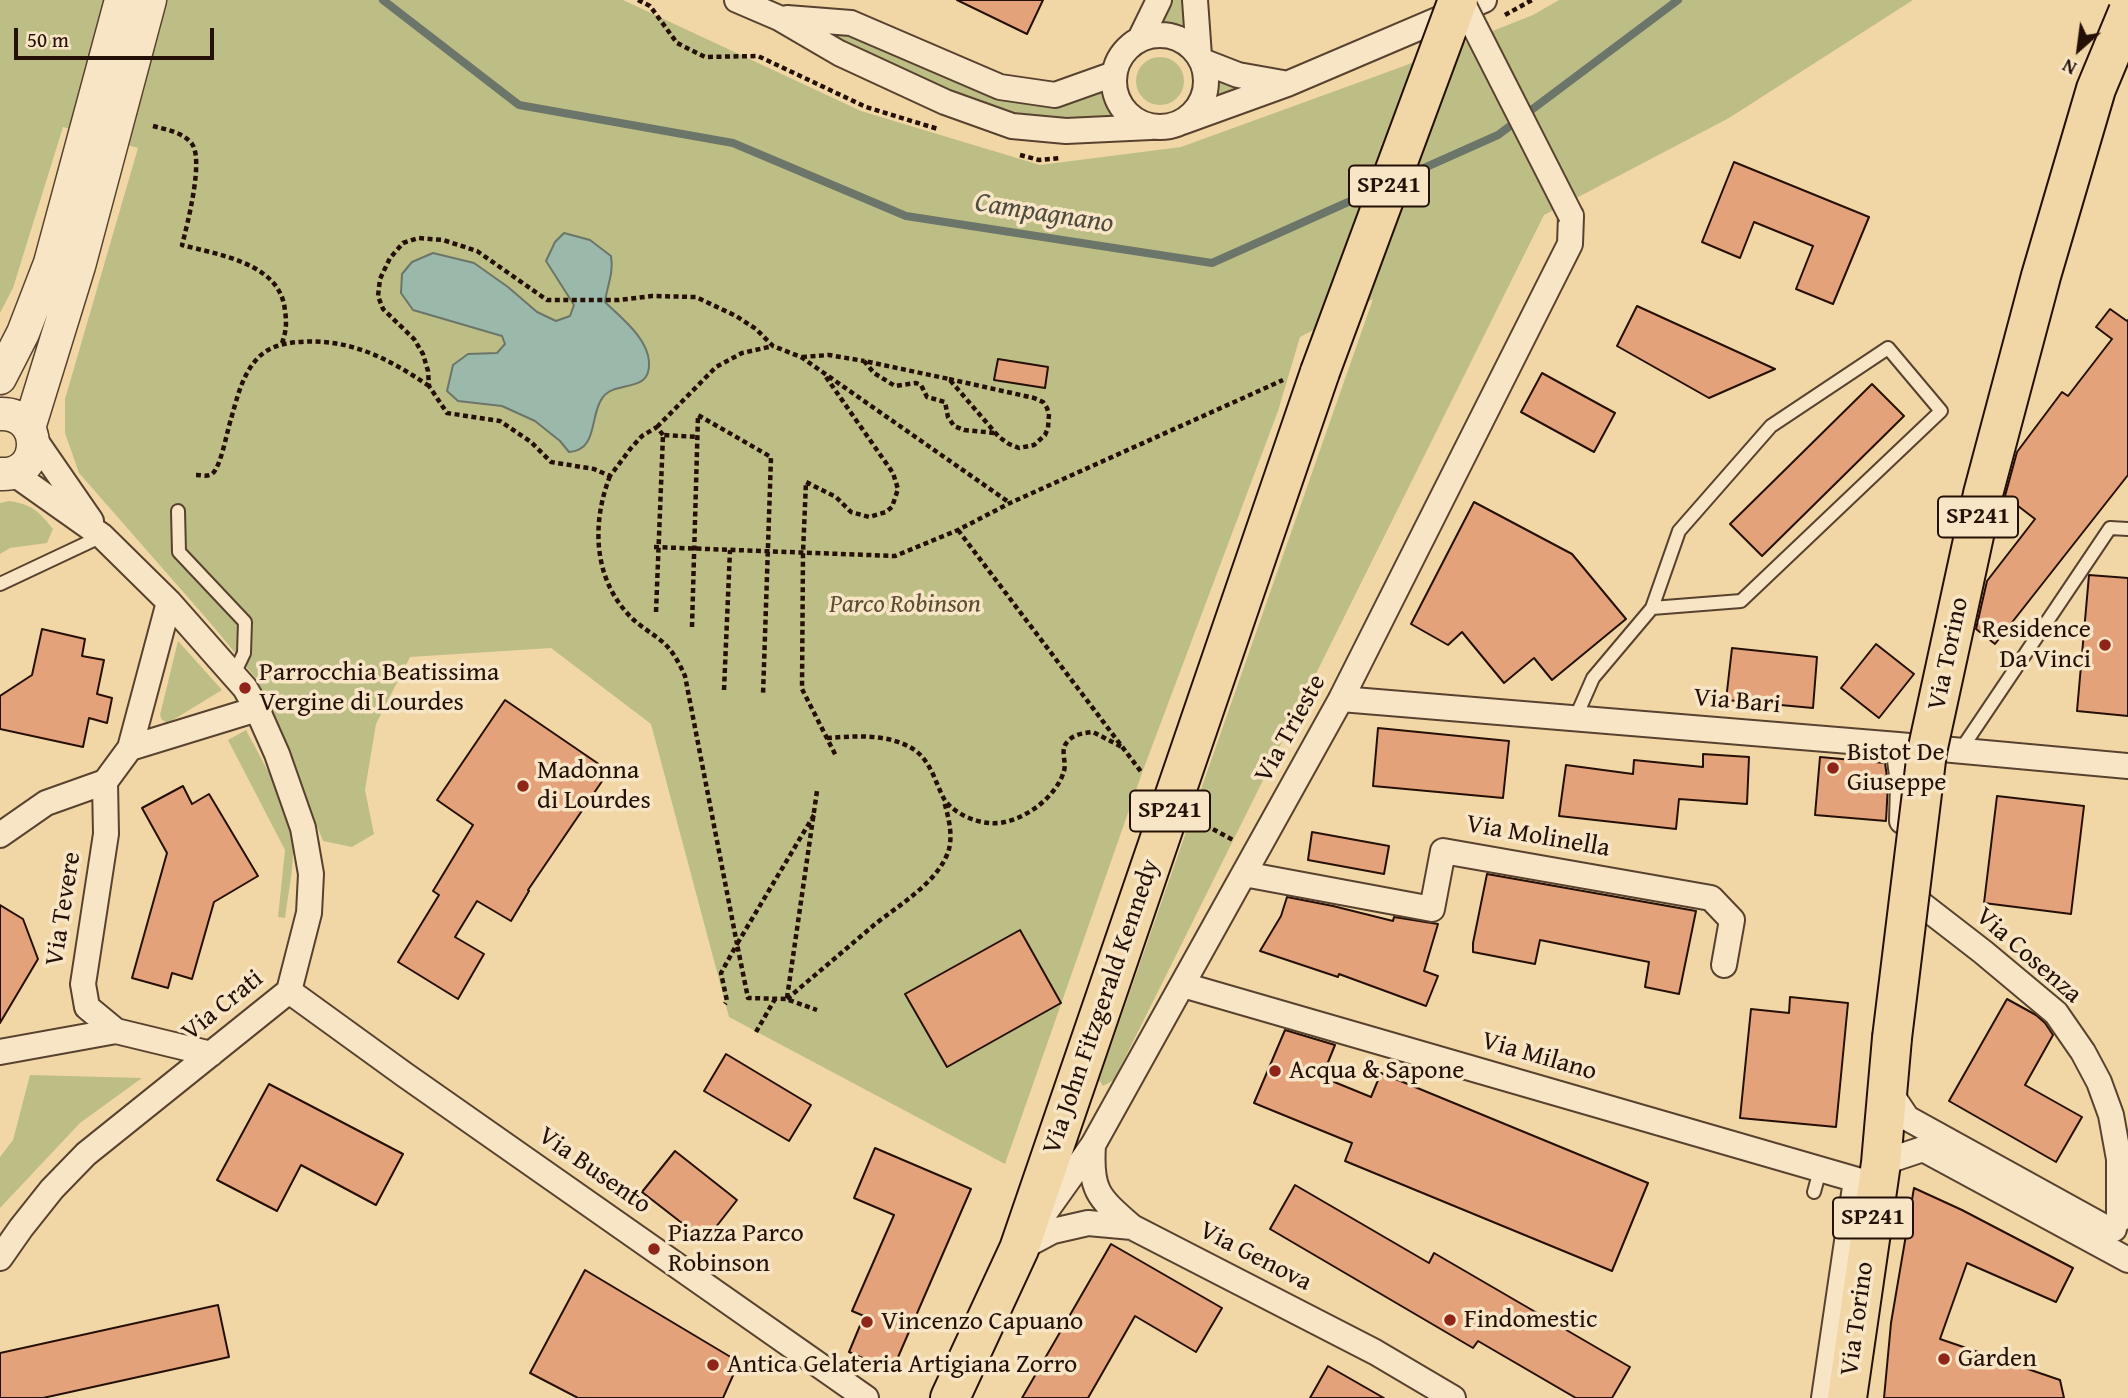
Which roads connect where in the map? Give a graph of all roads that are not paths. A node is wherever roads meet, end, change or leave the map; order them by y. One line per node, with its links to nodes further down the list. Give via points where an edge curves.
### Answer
1 (121, 0): 16 (street)
2 (150, 0): 16 (street)
3 (737, 0): 9 (street)
4 (1159, 0): 10 (street)
5 (1195, 0): 11 (street)
6 (1460, 0): 28 (street, Via Trieste, bridge, via 1571,216 1570,244); 49 (main road, Via John Fitzgerald Kennedy / SP241, bridge, via 1305,375)
7 (1484, 0): 13 (street)
8 (2128, 12): 44 (main road, Via Torino / SP241, bridge, via 2096,89 2040,276 1983,494 1927,752)
9 (779, 18): 12 (street, via 851,23 1000,88 1055,95); 15 (street, via 839,53 945,102 1012,126 1066,131)
10 (1140, 39): 11 (street, via 1166,35 1180,39); 12 (street, via 1127,47)
11 (1201, 58): 13 (street, via 1238,75); 14 (street, via 1206,81 1202,102)
12 (1114, 74): 15 (street, via 1118,102 1126,114)
13 (1287, 84): 14 (street)
14 (1182, 122): 15 (street)
15 (1151, 127)
16 (65, 265): 17 (street); 19 (street)
17 (0, 378)
18 (0, 414): 19 (street, via 15,416)
19 (31, 433): 20 (street, via 34,446 27,463); 23 (street, Via Crati)
20 (4, 475): 23 (street, Via Crati)
21 (178, 511): 27 (lane, via 179,552 245,622 244,653)
22 (2128, 529): 33 (lane, via 2110,528)
23 (102, 536): 24 (lane); 25 (street, Via Crati)
24 (0, 584)
25 (169, 602): 27 (street, Via Crati); 32 (street)
26 (1652, 608): 26 (lane, via 1741,601 1941,411 1888,348 1771,426 1679,531); 30 (lane, via 1593,678)
27 (234, 674): 29 (street, Via Crati)
28 (1341, 699): 30 (street, Via Bari); 37 (street, Via Trieste)
29 (257, 709): 32 (street); 40 (street, Via Crati, via 303,828 311,874 309,913)
30 (1575, 719): 31 (street, Via Bari)
31 (1898, 745): 33 (street, Via Bari); 47 (street, Via Cosenza, via 1903,783 1900,873 1921,904 2056,1013 2083,1052 2111,1115 2119,1159)
32 (130, 748): 35 (street)
33 (1960, 751): 34 (street, Via Bari)
34 (2128, 766)
35 (105, 782): 36 (street, via 46,803); 41 (street, Via Tevere, via 106,834 83,984 87,1007)
36 (0, 835)
37 (1244, 874): 38 (street, Via Molinella, via 1432,909 1443,851 1710,898 1732,920); 39 (street, Via Trieste)
38 (1724, 965)
39 (1183, 985): 45 (street, Via Trieste); 46 (street, Via Milano, via 1817,1181)
40 (289, 991): 43 (street, Via Crati); 52 (street, Via Busento)
41 (116, 1031): 42 (street, Via Tevere); 43 (street, Via Tevere)
42 (0, 1052)
43 (211, 1054): 50 (street, Via Crati, via 86,1154 51,1189)
44 (1889, 1091): 46 (main road, Via Torino / SP241); 47 (street, via 1907,1118 2108,1229)
45 (1093, 1144): 48 (street, via 1096,1188); 49 (street, Via Trieste)
46 (1872, 1176): 51 (street, Via Cosenza, via 1923,1149); 55 (street); 56 (main road, Via Torino / SP241)
47 (2120, 1221): 51 (street, Via Cosenza, via 2115,1247)
48 (1132, 1227): 49 (street, Via Genova, via 1088,1223 1053,1231); 54 (street, Via Genova, via 1375,1352)
49 (1020, 1249): 53 (main road, Via John Fitzgerald Kennedy / SP241)
50 (0, 1258)
51 (2128, 1259)
52 (866, 1398)
53 (951, 1398)
54 (1453, 1398)
55 (1824, 1398)
56 (1847, 1398)

